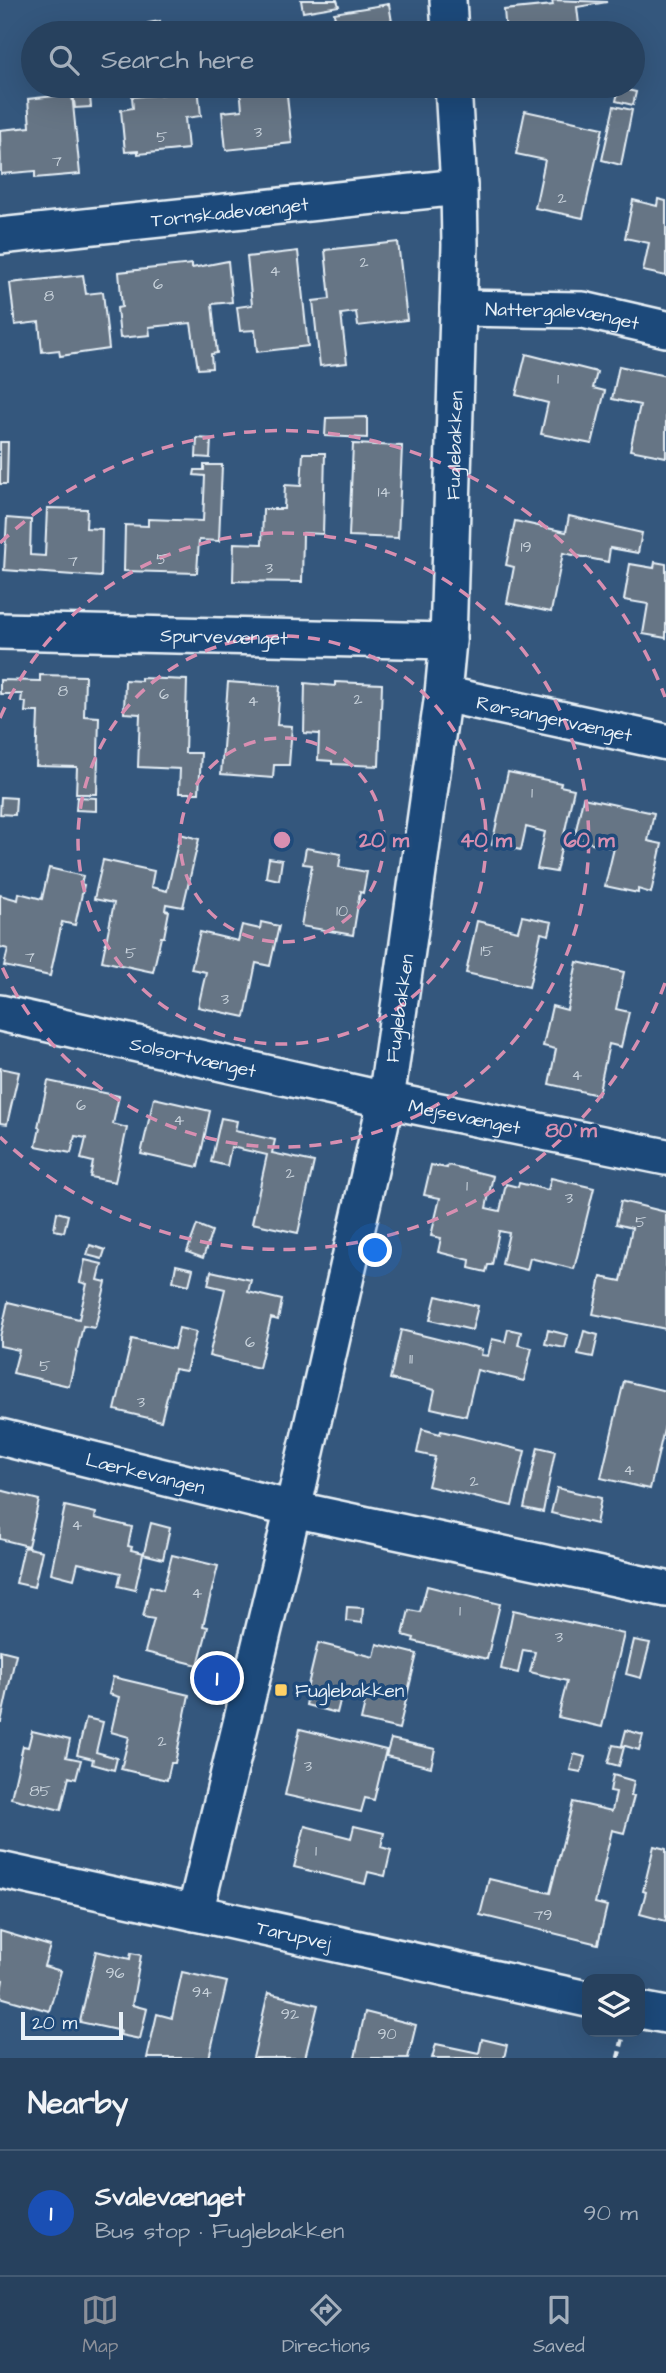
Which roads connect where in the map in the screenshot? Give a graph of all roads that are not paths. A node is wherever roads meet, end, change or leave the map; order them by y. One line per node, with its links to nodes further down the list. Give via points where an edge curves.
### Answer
1 (447, 0): 2 (street)
2 (449, 21)
3 (454, 98): 4 (street, Fuglebakken)
4 (459, 187): 5 (street, Tornskadevænget); 6 (street, Fuglebakken)
5 (0, 236)
6 (458, 308): 7 (street, Nattergalevænget, via 583,310); 9 (street, Fuglebakken)
7 (666, 328)
8 (0, 631): 9 (street, Spurvevænget)
9 (448, 641): 10 (street, Fuglebakken)
10 (443, 694): 11 (street, Rørsangervænget); 13 (street, Fuglebakken)
11 (666, 742)
12 (0, 1013): 13 (street, Solsortvænget)
13 (386, 1100): 14 (street, Mejsevænget); 16 (street, Fuglebakken)
14 (666, 1157)
15 (0, 1437): 16 (street, Lærkevangen)
16 (293, 1509): 17 (street, Lærkevangen); 19 (street, Fuglebakken)
17 (666, 1589)
18 (0, 1870): 19 (street, Tarupvej)
19 (195, 1913): 20 (street, Tarupvej)
20 (582, 1997)
21 (645, 2011): 22 (street)
22 (666, 2015)

